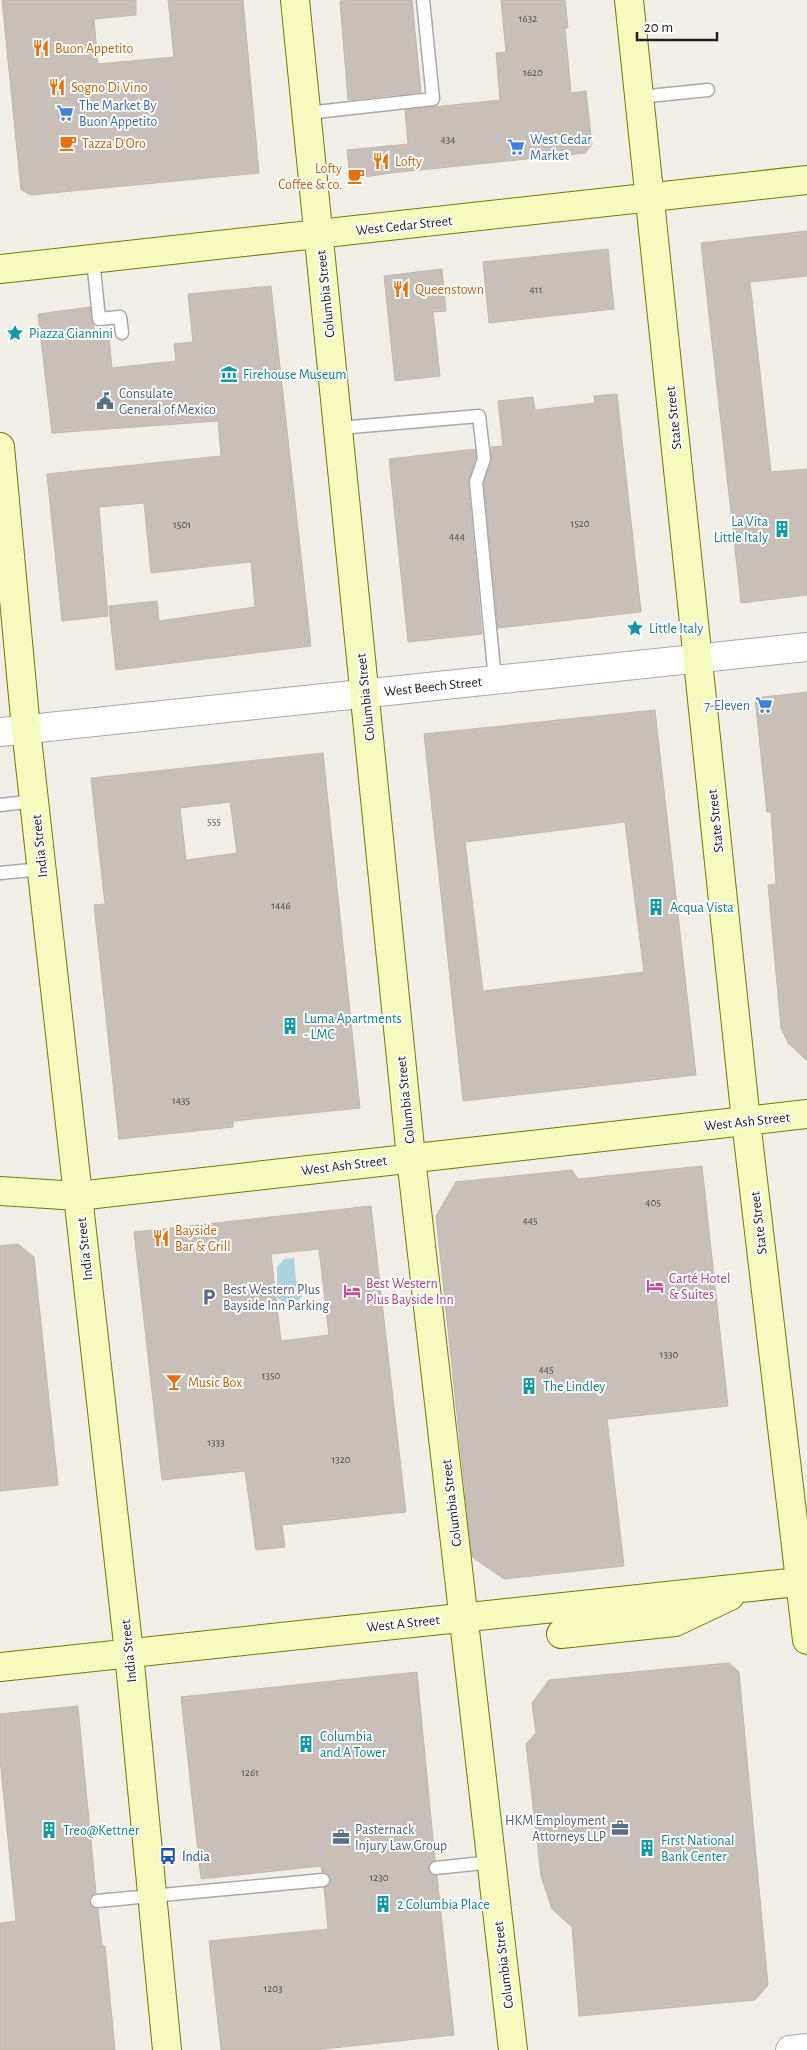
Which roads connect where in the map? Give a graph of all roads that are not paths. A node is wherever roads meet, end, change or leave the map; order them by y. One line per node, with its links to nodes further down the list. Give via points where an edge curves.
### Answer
1 (295, 0): 6 (main road, Columbia Street)
2 (423, 0): 6 (lane, via 433,99)
3 (629, 0): 5 (main road, State Street)
4 (708, 90): 5 (lane)
5 (639, 97): 8 (main road, State Street)
6 (307, 113): 9 (main road, Columbia Street)
7 (807, 180): 8 (main road, West Cedar Street)
8 (650, 198): 9 (main road, West Cedar Street); 16 (main road, State Street)
9 (319, 234): 10 (main road, West Cedar Street); 13 (main road, Columbia Street)
10 (94, 259): 11 (main road, West Cedar Street); 12 (lane, via 100,319 120,317)
11 (0, 269)
12 (122, 333)
13 (338, 428): 17 (lane, via 479,416 484,459 476,482); 18 (main road, Columbia Street)
14 (0, 448): 19 (main road, India Street)
15 (807, 647): 16 (street, West Beech Street)
16 (698, 658): 17 (street, West Beech Street); 25 (main road, State Street)
17 (495, 680): 18 (street, West Beech Street)
18 (365, 694): 19 (street, West Beech Street); 26 (main road, Columbia Street)
19 (13, 730): 20 (main road, India Street)
20 (34, 801): 21 (lane); 22 (main road, India Street)
21 (0, 805)
22 (42, 868): 23 (lane); 28 (main road, India Street)
23 (0, 873)
24 (807, 1114): 25 (main road, West Ash Street)
25 (746, 1121): 26 (main road, West Ash Street); 29 (main road, State Street)
26 (411, 1158): 28 (main road, West Ash Street); 31 (main road, Columbia Street)
27 (0, 1191): 28 (main road, West Ash Street)
28 (78, 1196): 34 (main road, India Street)
29 (804, 1581): 30 (main road, West A Street); 33 (main road, State Street)
30 (753, 1586): 31 (main road, West A Street); 32 (main road, via 676,1622)
31 (465, 1617): 34 (main road, West A Street); 36 (main road, Columbia Street)
32 (560, 1634)
33 (807, 1640)
34 (129, 1653): 35 (main road, West A Street); 39 (main road, India Street)
35 (0, 1667)
36 (492, 1862): 37 (lane); 43 (main road, Columbia Street)
37 (436, 1868)
38 (323, 1880): 39 (lane)
39 (152, 1896): 40 (lane); 42 (main road, India Street)
40 (97, 1901)
41 (807, 2048): 44 (street)
42 (168, 2050)
43 (513, 2050)
44 (790, 2050)

